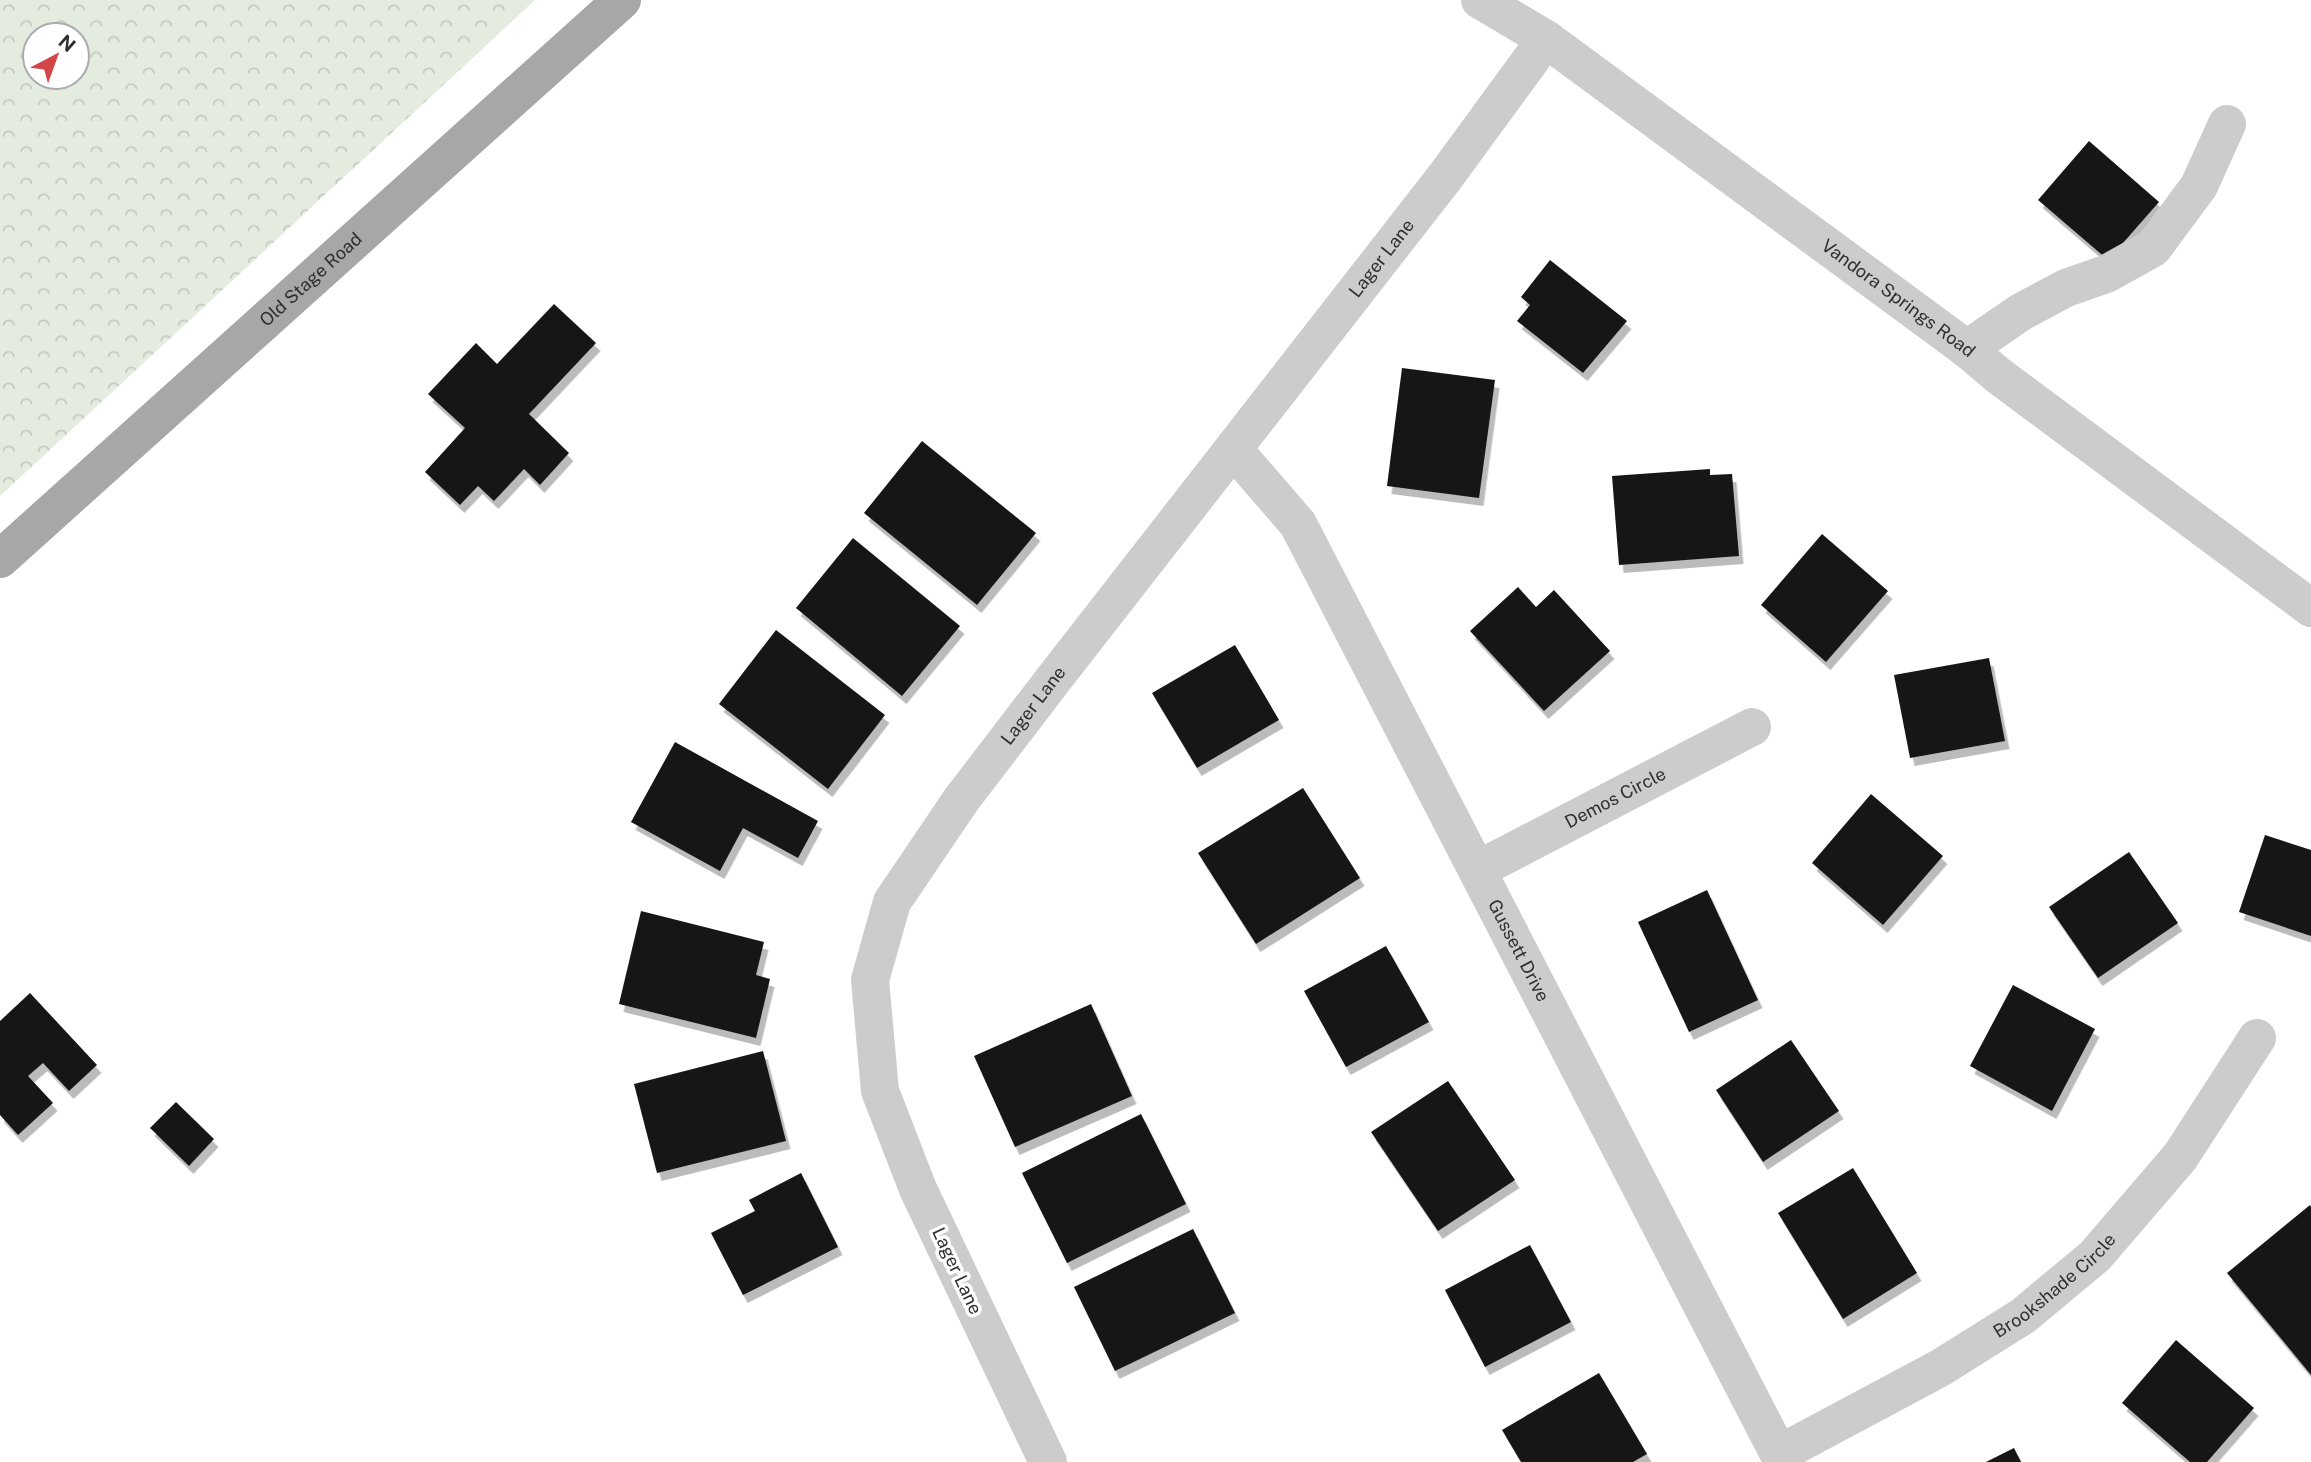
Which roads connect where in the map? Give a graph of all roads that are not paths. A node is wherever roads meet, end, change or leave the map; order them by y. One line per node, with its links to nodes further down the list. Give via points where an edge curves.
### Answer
1 (622, 0): 7 (main road, Old Stage Road)
2 (1480, 0): 3 (street, Vandora Springs Road)
3 (1545, 39): 5 (street, Vandora Springs Road); 6 (street, Lager Lane, via 1445,177)
4 (2227, 124): 5 (street, via 2199,186 2153,248 2021,312)
5 (1967, 349): 8 (street, Vandora Springs Road)
6 (1234, 450): 10 (street, Gussett Drive, via 1298,524); 13 (street, Lager Lane, via 1056,676 891,902 870,980 880,1091 918,1188)
7 (0, 559)
8 (2311, 608)
9 (1752, 727): 10 (street, Demos Circle)
10 (1477, 870): 12 (street, Gussett Drive)
11 (2257, 1038): 12 (street, Brookshade Circle, via 2180,1157 2095,1256 2023,1316)
12 (1781, 1458)
13 (1048, 1462)

